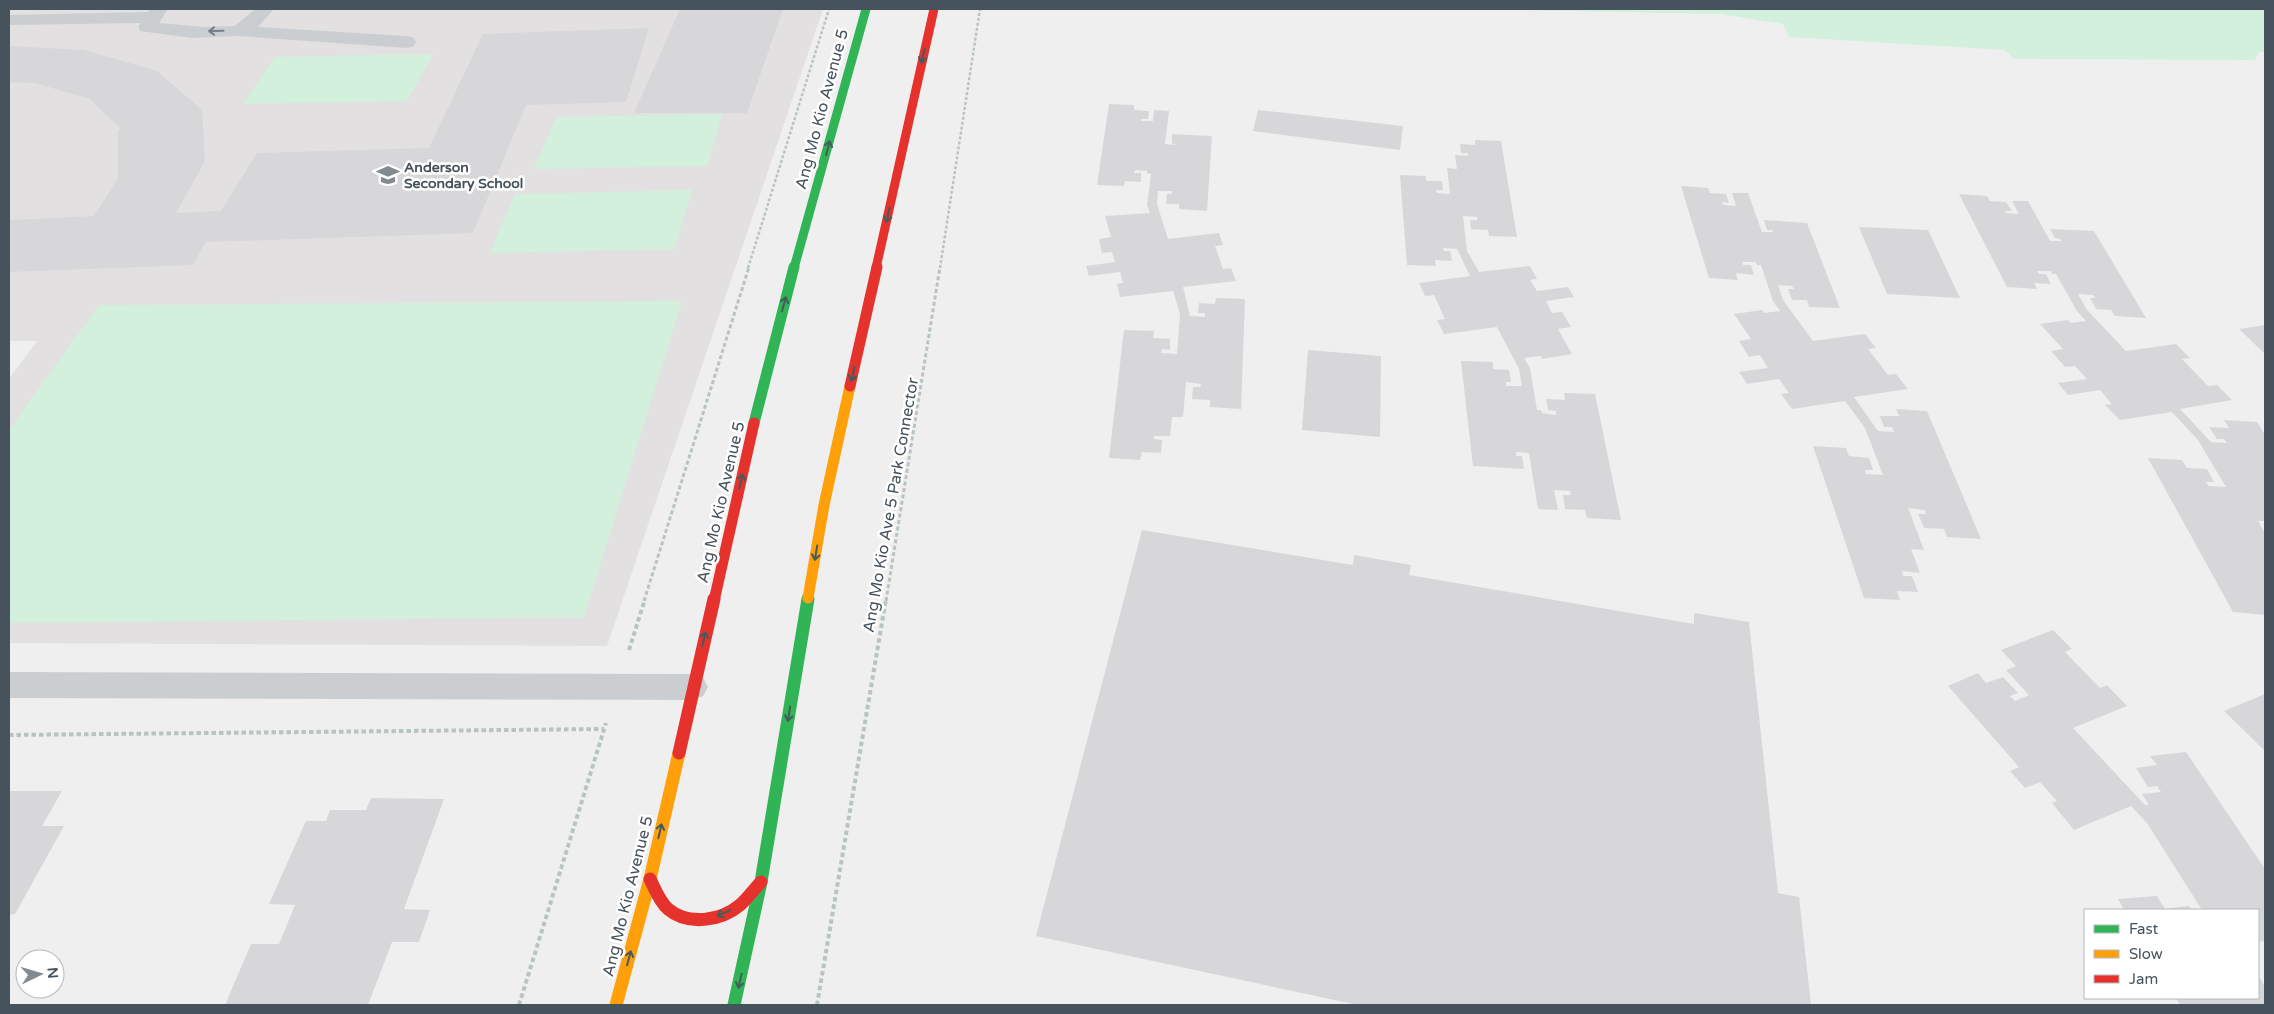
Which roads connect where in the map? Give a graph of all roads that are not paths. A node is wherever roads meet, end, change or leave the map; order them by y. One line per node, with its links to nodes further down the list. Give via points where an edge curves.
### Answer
1 (265, 9): 6 (lane)
2 (866, 9): 9 (main road, Ang Mo Kio Avenue 5, one-way to 2, via 771,351)
3 (934, 9): 11 (main road, one-way to 11, via 824,505)
4 (156, 13): 5 (lane); 6 (lane, one-way to 4, via 177,32 147,27)
5 (9, 20)
6 (239, 31): 7 (lane)
7 (407, 42)
8 (9, 684): 9 (lane)
9 (693, 687): 10 (main road, Ang Mo Kio Avenue 5, one-way to 9)
10 (650, 879): 11 (main road, one-way to 10, via 739,905 724,914 705,919 685,919 669,911 660,901); 12 (main road, Ang Mo Kio Avenue 5, one-way to 10)
11 (761, 882): 13 (main road, one-way to 13)
12 (616, 1005)
13 (734, 1005)

